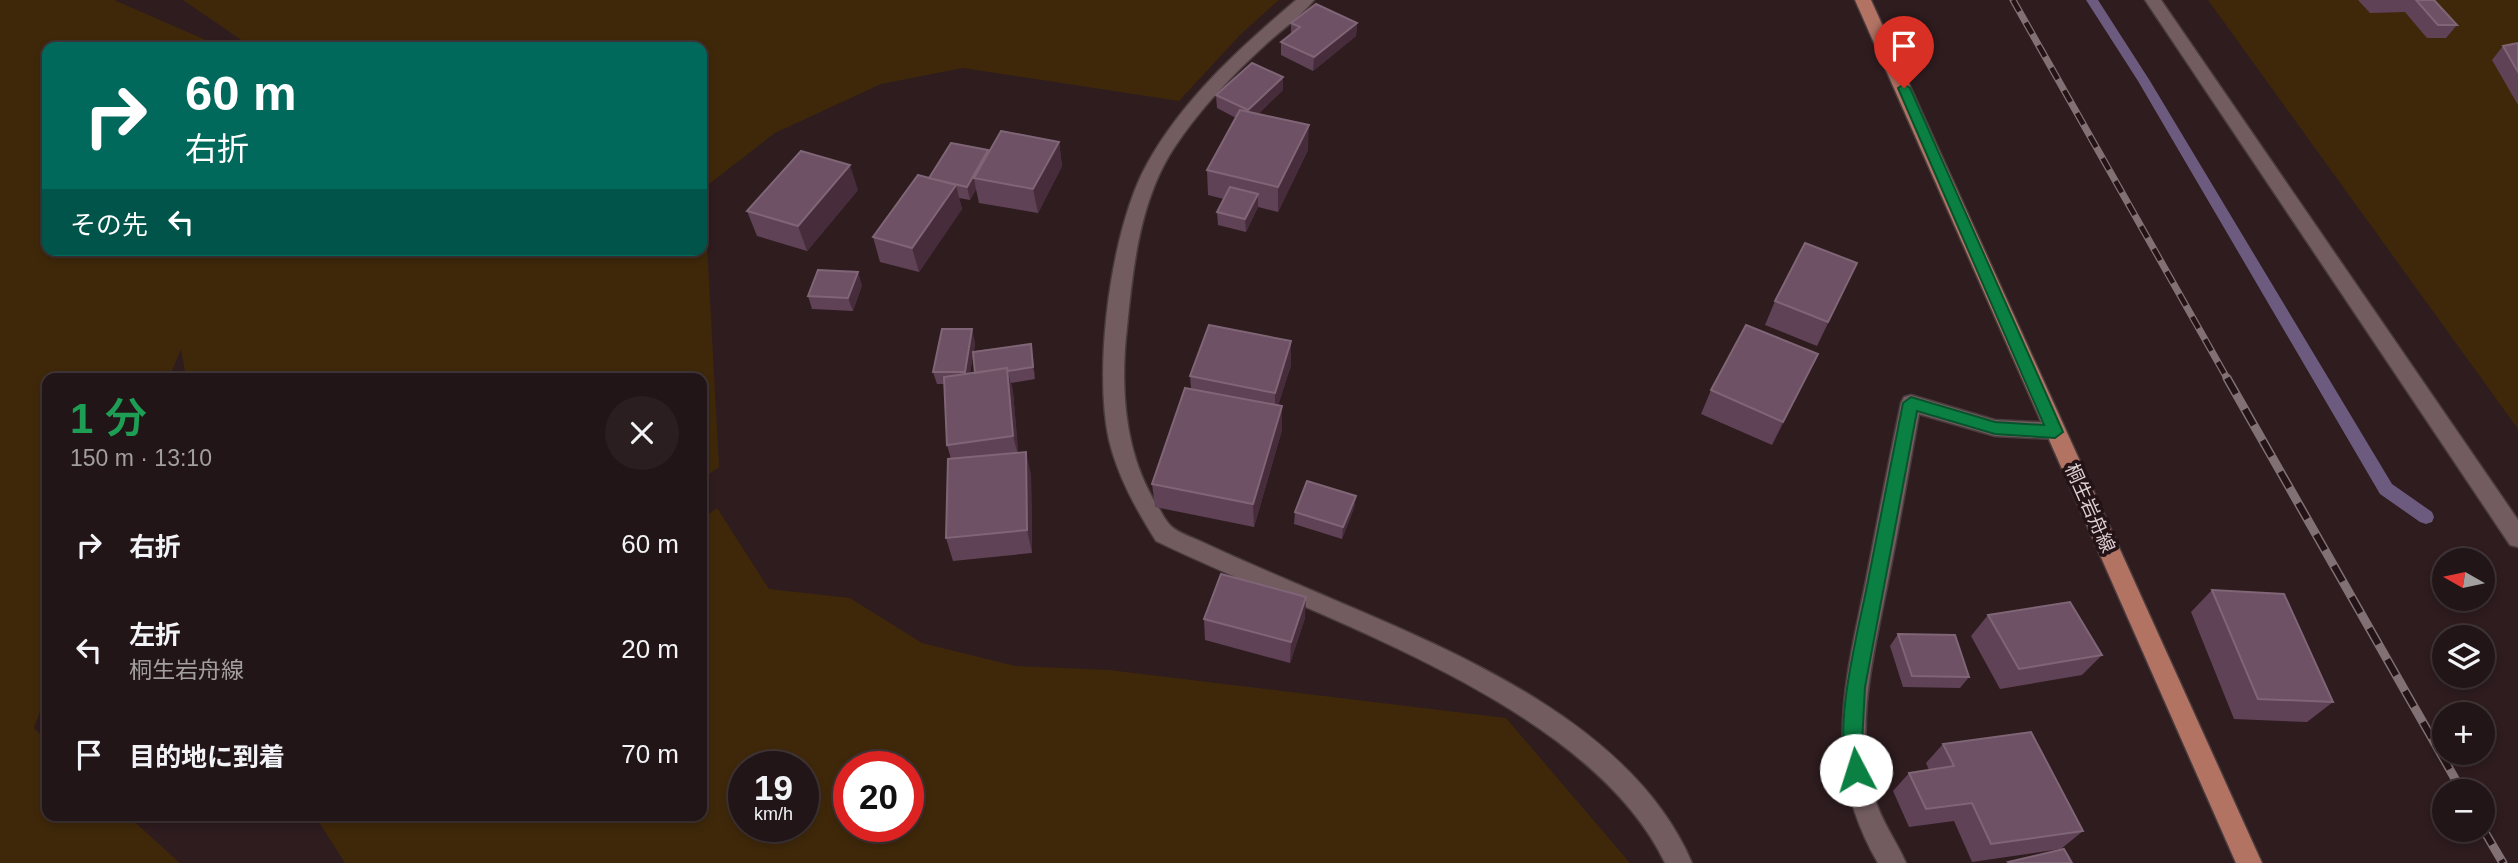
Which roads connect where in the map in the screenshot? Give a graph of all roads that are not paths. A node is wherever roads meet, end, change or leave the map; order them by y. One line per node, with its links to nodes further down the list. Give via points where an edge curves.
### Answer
1 (1306, 0): 6 (street, via 1258,40 1215,85 1164,149 1137,200 1116,320 1112,382 1128,469 1142,505 1164,534 1458,666 1538,714 1614,773 1657,823)
2 (1863, 0): 4 (main road, 桐生岩舟線)
3 (2153, 0): 5 (street)
4 (2055, 432): 7 (street, via 1995,428 1911,403 1856,687 1853,743 1860,797 1874,837); 8 (main road, 桐生岩舟線)
5 (2518, 538)
6 (1679, 863)
7 (1893, 863)
8 (2249, 863)

